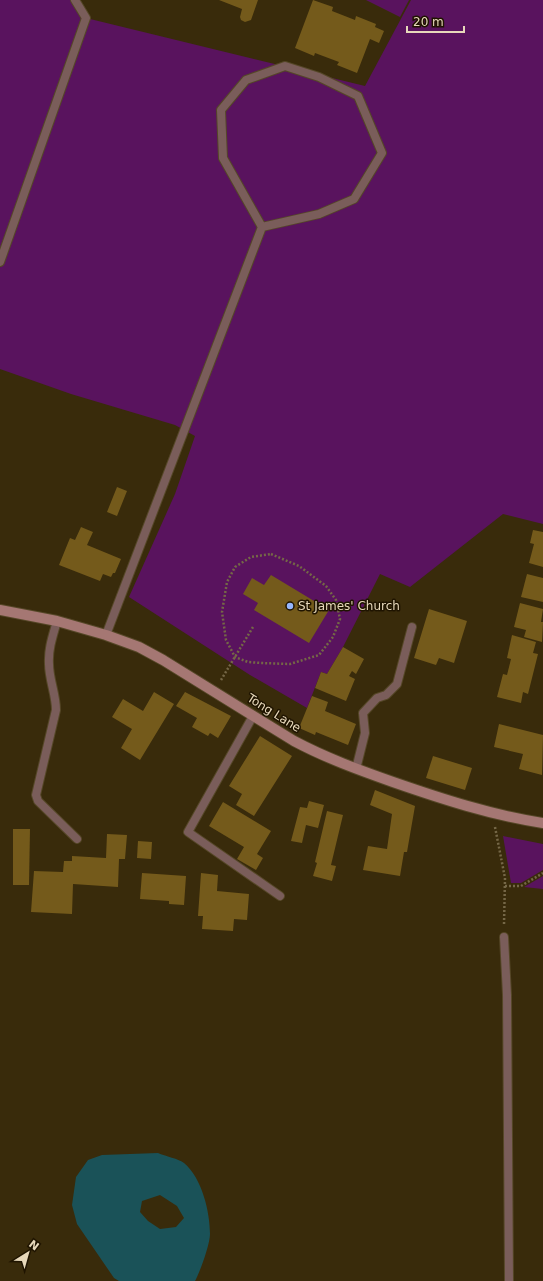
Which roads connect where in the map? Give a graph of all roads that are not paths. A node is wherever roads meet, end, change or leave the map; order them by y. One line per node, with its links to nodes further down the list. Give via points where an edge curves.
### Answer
1 (75, 0): 3 (lane, via 86,18)
2 (262, 227): 2 (lane, via 223,158 221,110 246,80 285,66 319,77 358,96 382,154 354,199 318,214); 7 (lane)
3 (0, 262)
4 (0, 610): 5 (street, Tong Lane)
5 (57, 621): 7 (street, Tong Lane); 11 (lane, via 48,663 56,710 36,795 38,801)
6 (412, 627): 9 (lane, via 397,684 386,696 377,698 363,713 365,733)
7 (106, 635): 8 (street, Tong Lane, via 139,647 164,660)
8 (253, 716): 9 (street, Tong Lane, via 310,750); 12 (lane, via 188,832)
9 (356, 769): 10 (street, Tong Lane, via 432,796 493,813)
10 (543, 823)
11 (77, 839)
12 (280, 896)
13 (504, 937): 14 (lane, via 507,996)
14 (509, 1281)

